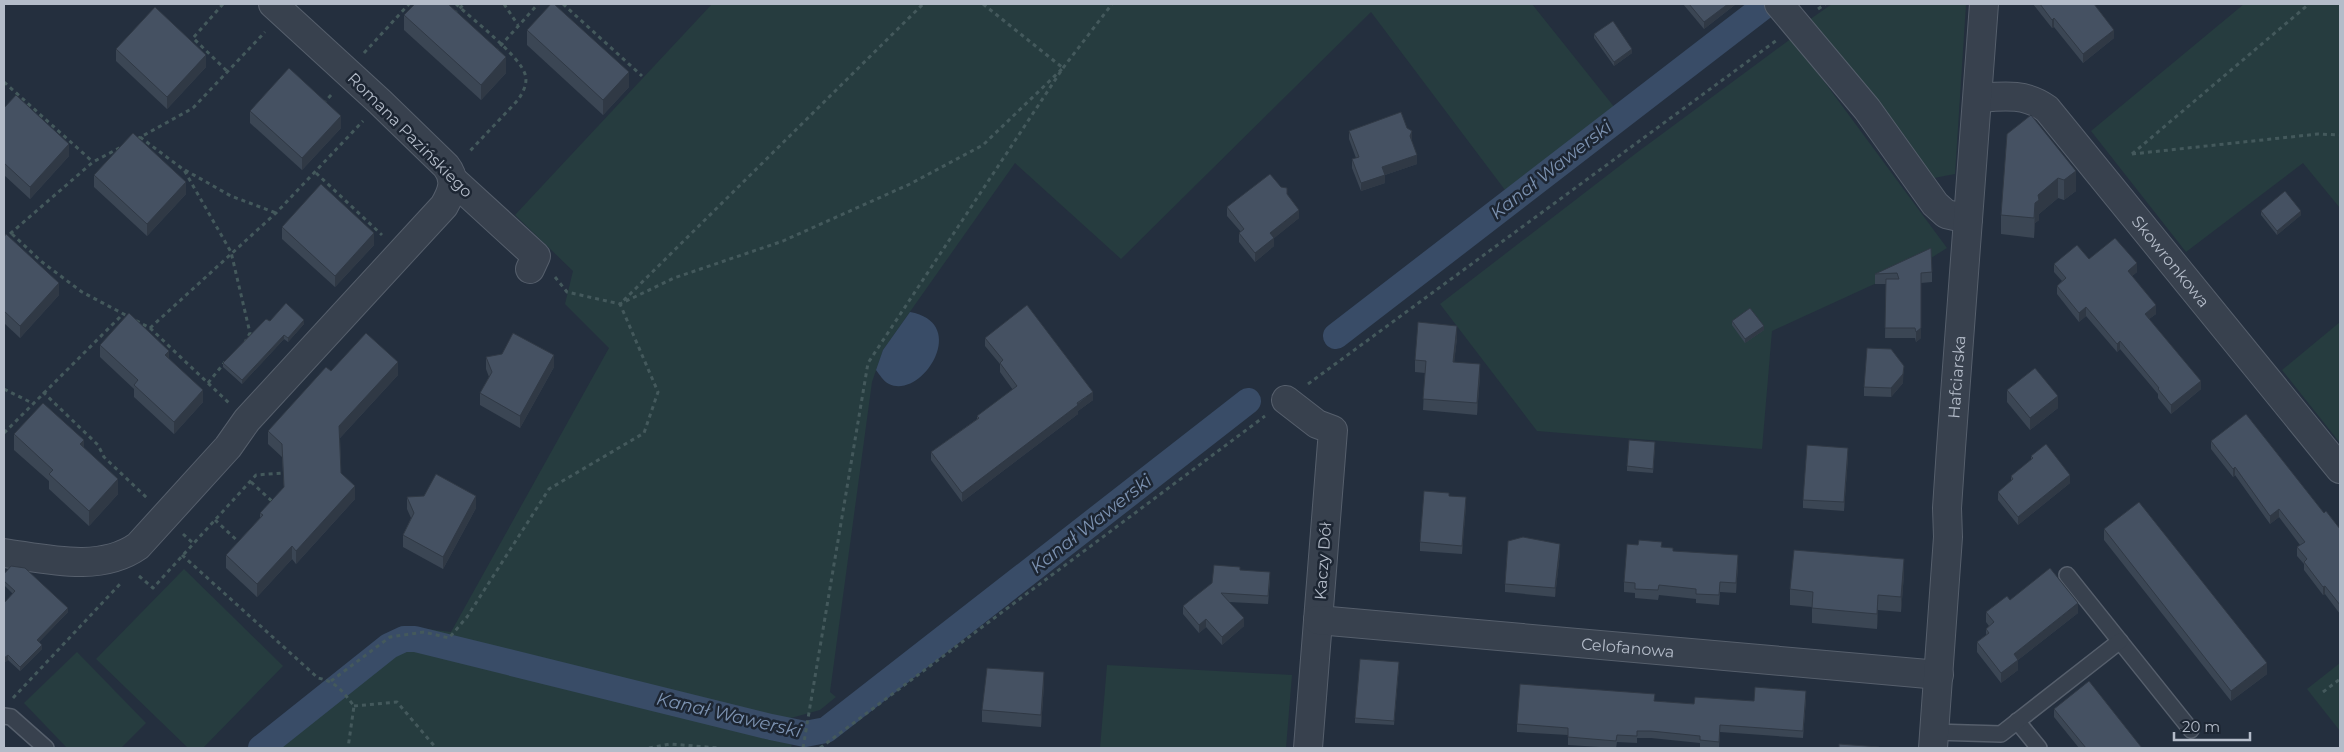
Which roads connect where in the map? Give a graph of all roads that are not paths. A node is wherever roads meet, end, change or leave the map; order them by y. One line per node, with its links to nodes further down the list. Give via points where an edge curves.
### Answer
1 (1984, 4): 4 (street, Hafciarska)
2 (278, 9): 5 (street, Romana Pazińskiego, via 380,102)
3 (1789, 16): 6 (street, via 1866,109 1935,204 1946,214)
4 (1978, 98): 6 (street, Hafciarska); 9 (street, Skowronkowa, via 2012,95 2038,102 2047,109)
5 (452, 176): 7 (street, Romana Pazińskiego); 10 (street, via 452,191 444,206 248,420 126,564)
6 (1968, 219): 14 (street, Hafciarska, via 1947,508)
7 (533, 262)
8 (1286, 400): 12 (street, Kaczy Dół, via 1317,424 1333,430)
9 (2340, 469)
10 (4, 554)
11 (2067, 575): 13 (lane)
12 (1318, 620): 14 (street, Celofanowa); 20 (street, Kaczy Dół)
13 (2120, 641): 16 (lane); 17 (lane)
14 (1939, 675): 18 (street, Hafciarska)
15 (6, 709): 19 (lane)
16 (2017, 721): 18 (lane, via 2001,734); 21 (lane)
17 (2191, 730)
18 (1934, 740)
19 (46, 748)
20 (1308, 748)
21 (2040, 748)

